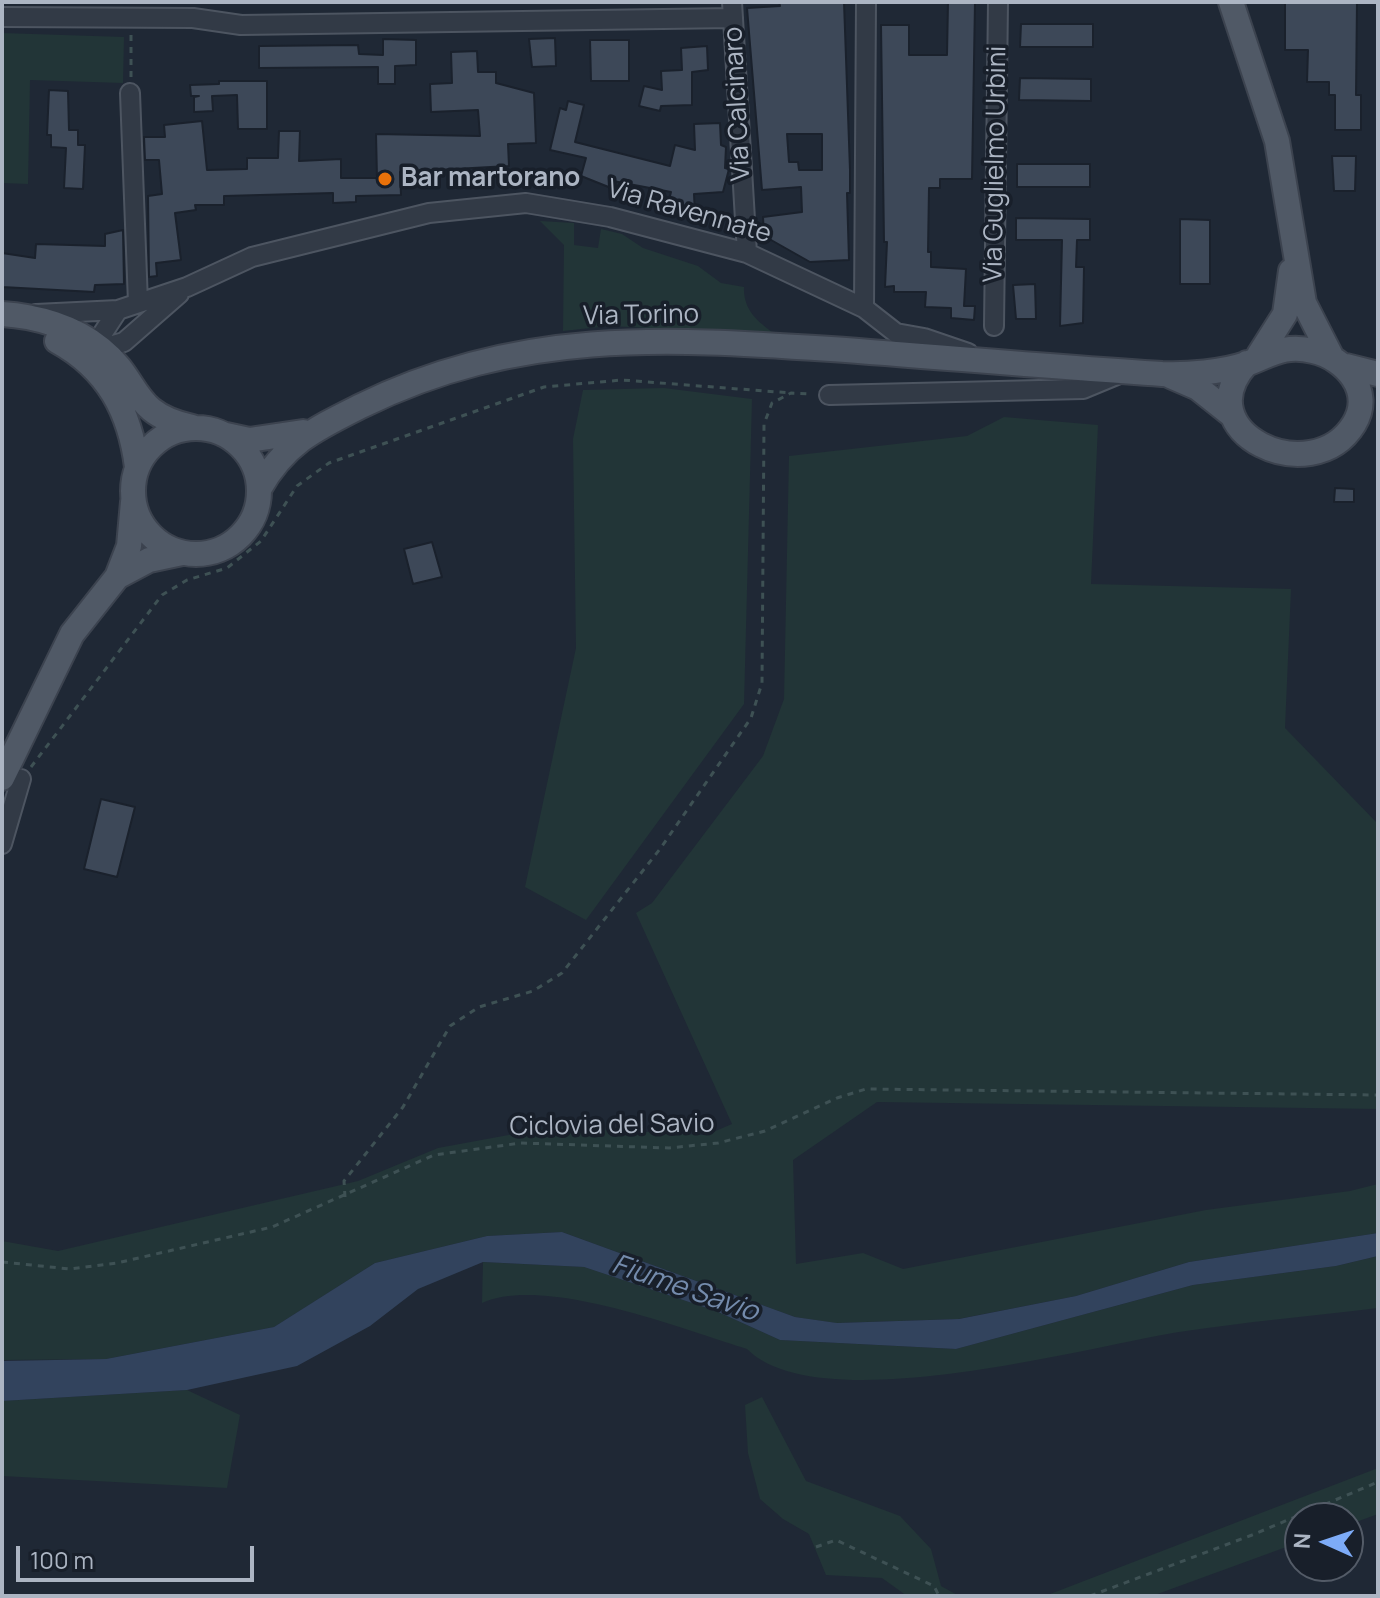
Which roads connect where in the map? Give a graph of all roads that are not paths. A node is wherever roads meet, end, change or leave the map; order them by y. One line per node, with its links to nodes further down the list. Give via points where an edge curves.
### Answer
1 (866, 2): 11 (street)
2 (998, 2): 14 (street, Via Guglielmo Urbini)
3 (1231, 2): 7 (main road, via 1277,141)
4 (732, 10): 5 (street, via 241,25 193,18); 8 (street, Via Calcinaro)
5 (2, 17)
6 (130, 93): 10 (street)
7 (1294, 241): 17 (main road, via 1285,314); 19 (main road, via 1304,303)
8 (747, 253): 9 (street, Via Ravennate, via 610,217 526,203 429,213 339,234 252,257); 11 (street, Via Ravennate)
9 (187, 287): 10 (street, Via Ravennate); 15 (street, Via Ravennate)
10 (138, 303): 12 (street, Via Ravennate)
11 (864, 308): 18 (street, Via Ravennate, via 896,333)
12 (118, 310): 13 (street, Via Ravennate); 16 (street)
13 (7, 317): 16 (main road, Via Ravennate)
14 (994, 326)
15 (138, 332): 16 (street, Via Ravennate); 23 (street)
16 (94, 353): 23 (main road, Via Ravennate); 31 (main road, Via Ravennate, via 123,405)
17 (1253, 359): 19 (main road, via 1296,348); 21 (main road, Via Ravennate); 26 (main road, via 1231,389)
18 (986, 360): 20 (main road, Via Ravennate); 29 (main road, Via Torino, via 639,339 587,343 470,365 395,389)
19 (1338, 361): 22 (main road); 27 (main road, via 1360,394)
20 (1127, 370): 21 (main road, Via Ravennate); 24 (street, via 1083,389)
21 (1166, 374): 26 (main road, Via Ravennate, via 1198,388)
22 (1378, 374)
23 (125, 378): 28 (main road, Via Ravennate, via 151,412)
24 (829, 395)
25 (1378, 410): 27 (main road)
26 (1232, 415): 27 (main road, via 1253,442 1285,454 1325,448 1342,439)
27 (1356, 422)
28 (194, 427): 30 (main road); 31 (main road, via 160,439)
29 (313, 430): 30 (main road, Via Torino, via 249,440); 32 (main road, Via Torino, via 284,452)
30 (226, 435): 32 (main road, via 255,467)
31 (137, 467): 33 (main road)
32 (259, 489): 34 (main road, via 258,505 242,534 215,552)
33 (133, 499): 34 (main road, via 149,534); 35 (main road, via 129,546)
34 (182, 553): 35 (main road, via 149,560)
35 (117, 577): 36 (main road, via 72,634)
36 (12, 779): 37 (street)
37 (3, 834)

